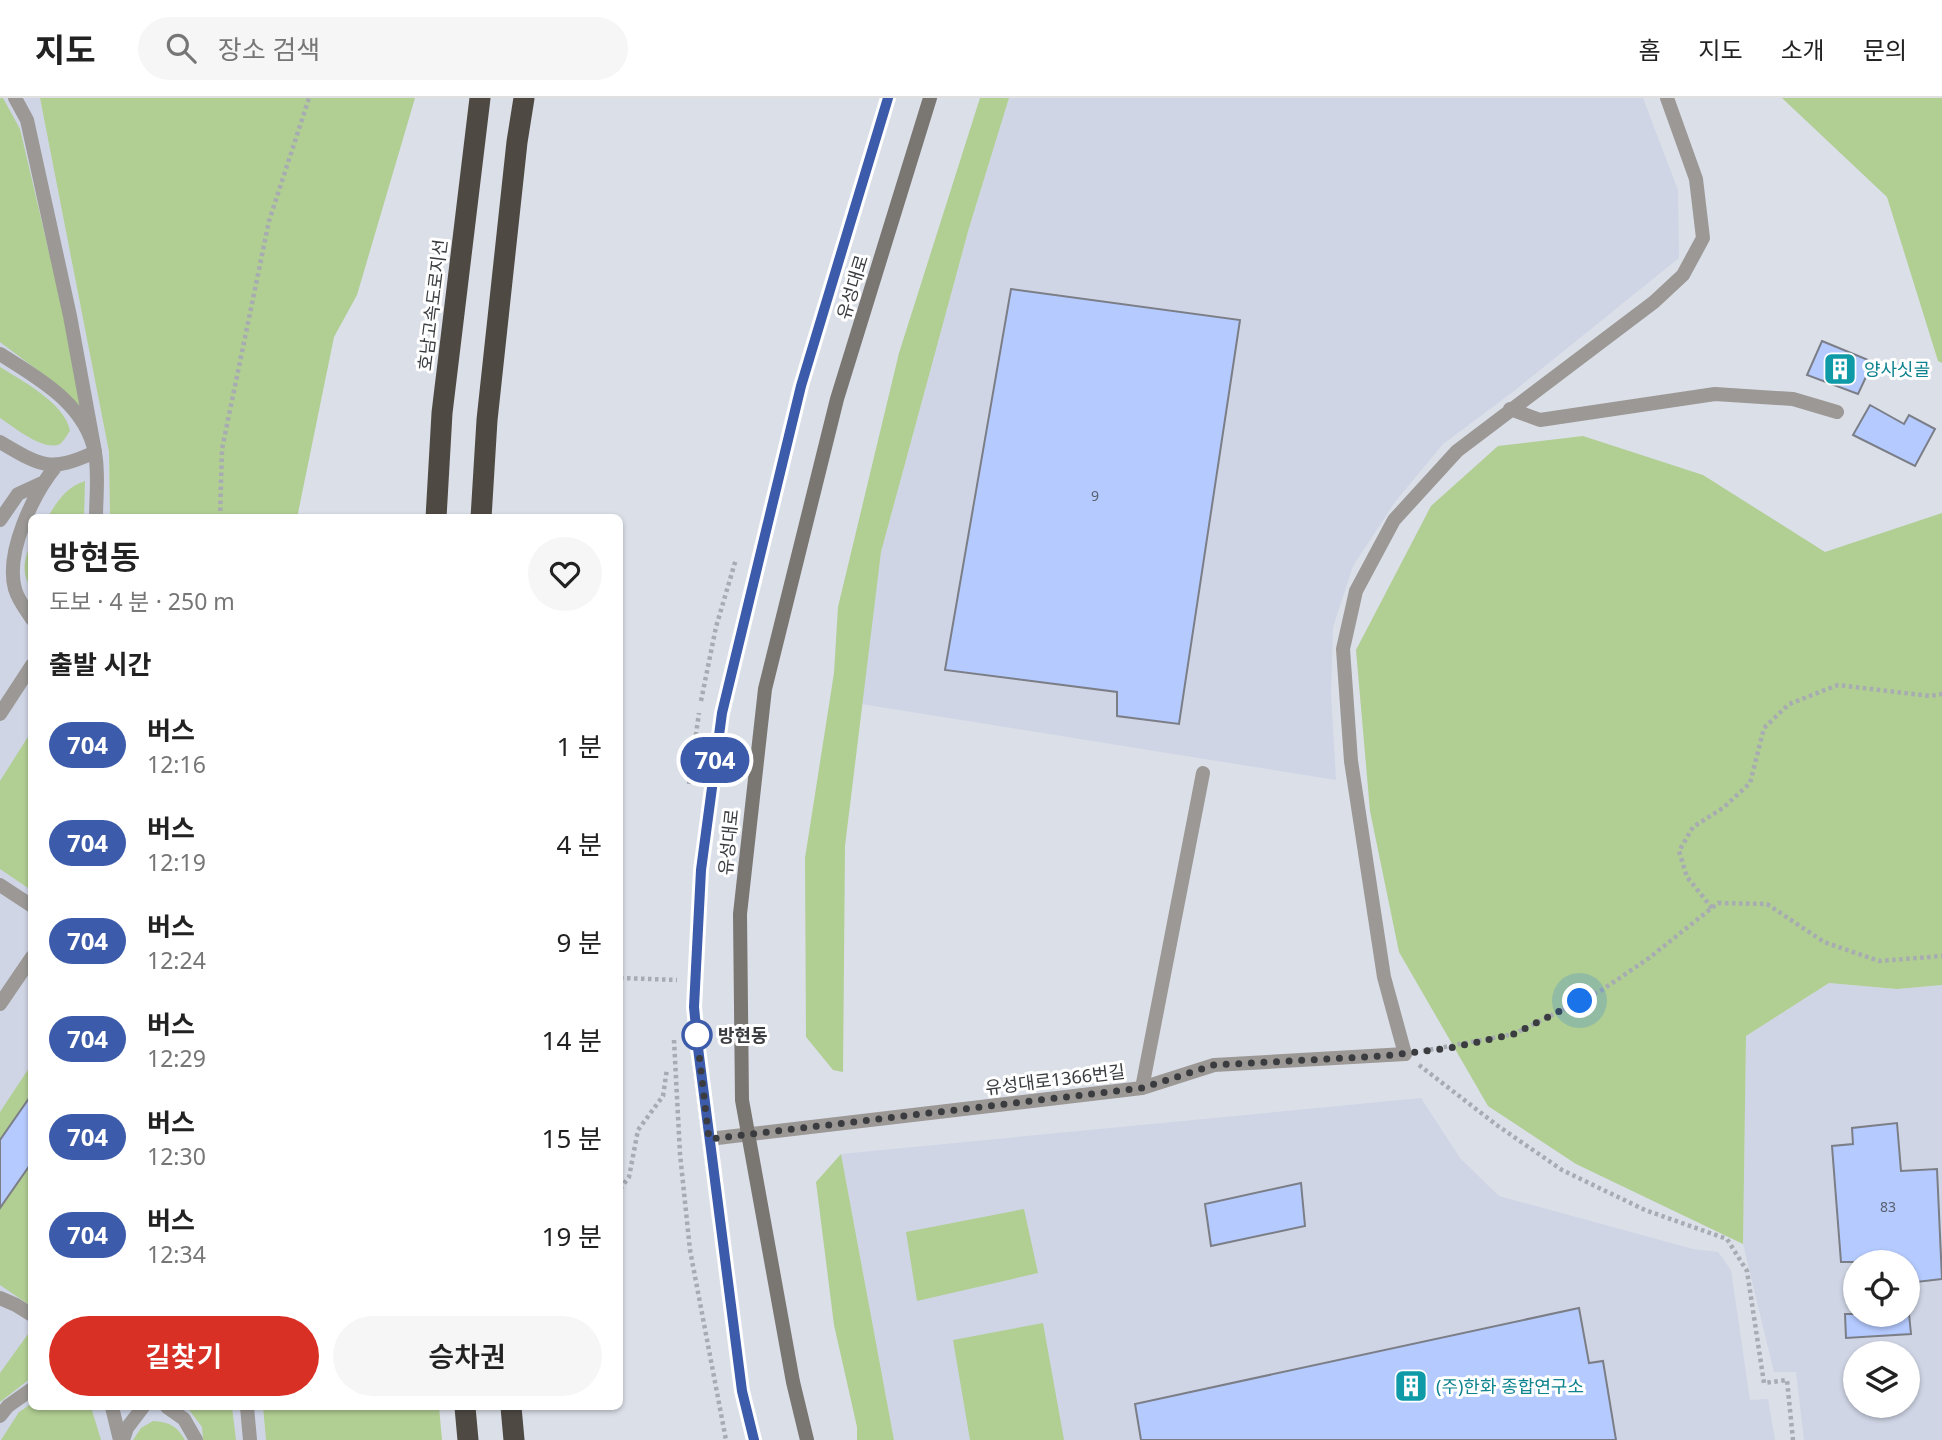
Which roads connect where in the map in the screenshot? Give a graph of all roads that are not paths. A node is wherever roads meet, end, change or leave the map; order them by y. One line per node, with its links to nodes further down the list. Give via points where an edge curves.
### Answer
1 (15, 98): 11 (street, via 27,120 33,146)
2 (480, 98): 16 (highway, 호남고속도로지선, via 442,413)
3 (524, 98): 17 (highway, via 487,420)
4 (888, 98): 30 (main road, 유성대로, via 801,386 722,713 701,870 694,1007)
5 (930, 98): 29 (main road, 유성대로, via 837,399 765,689 740,914 742,1100)
6 (1667, 98): 8 (street, via 1696,179 1703,238 1683,275 1654,302)
7 (0, 354): 11 (street, via 79,413)
8 (1510, 409): 9 (street, via 1540,420 1715,394 1793,399); 28 (street, 유성대로1366번길, via 1457,451 1394,520 1356,591 1343,649 1355,788 1384,977 1405,1054 1214,1065)
9 (1837, 412)
10 (0, 442): 12 (street, via 29,459)
11 (95, 452): 12 (street); 15 (street)
12 (56, 466): 13 (street)
13 (42, 483): 14 (street); 19 (street, via 18,494)
14 (29, 514)
15 (96, 514)
16 (436, 514)
17 (481, 514)
18 (28, 515): 20 (street, via 13,565 16,590)
19 (0, 520)
20 (28, 612)
21 (28, 671): 22 (street)
22 (0, 714)
23 (1203, 773): 28 (street)
24 (0, 885): 25 (street)
25 (28, 903)
26 (28, 963): 27 (street)
27 (0, 1004)
28 (1142, 1088): 29 (street, 유성대로1366번길)
29 (749, 1135): 30 (street, 유성대로1366번길); 47 (main road, 유성대로)
30 (709, 1139): 46 (main road, 유성대로, via 742,1391)
31 (0, 1298): 32 (street)
32 (28, 1312)
33 (28, 1392): 40 (street)
34 (114, 1410): 41 (street)
35 (141, 1410): 41 (street)
36 (171, 1410): 42 (street, via 184,1419)
37 (247, 1410): 43 (street)
38 (465, 1410): 44 (highway)
39 (511, 1410): 45 (highway)
40 (0, 1416)
41 (122, 1440)
42 (196, 1440)
43 (250, 1440)
44 (468, 1440)
45 (514, 1440)
46 (754, 1440)
47 (807, 1440)

